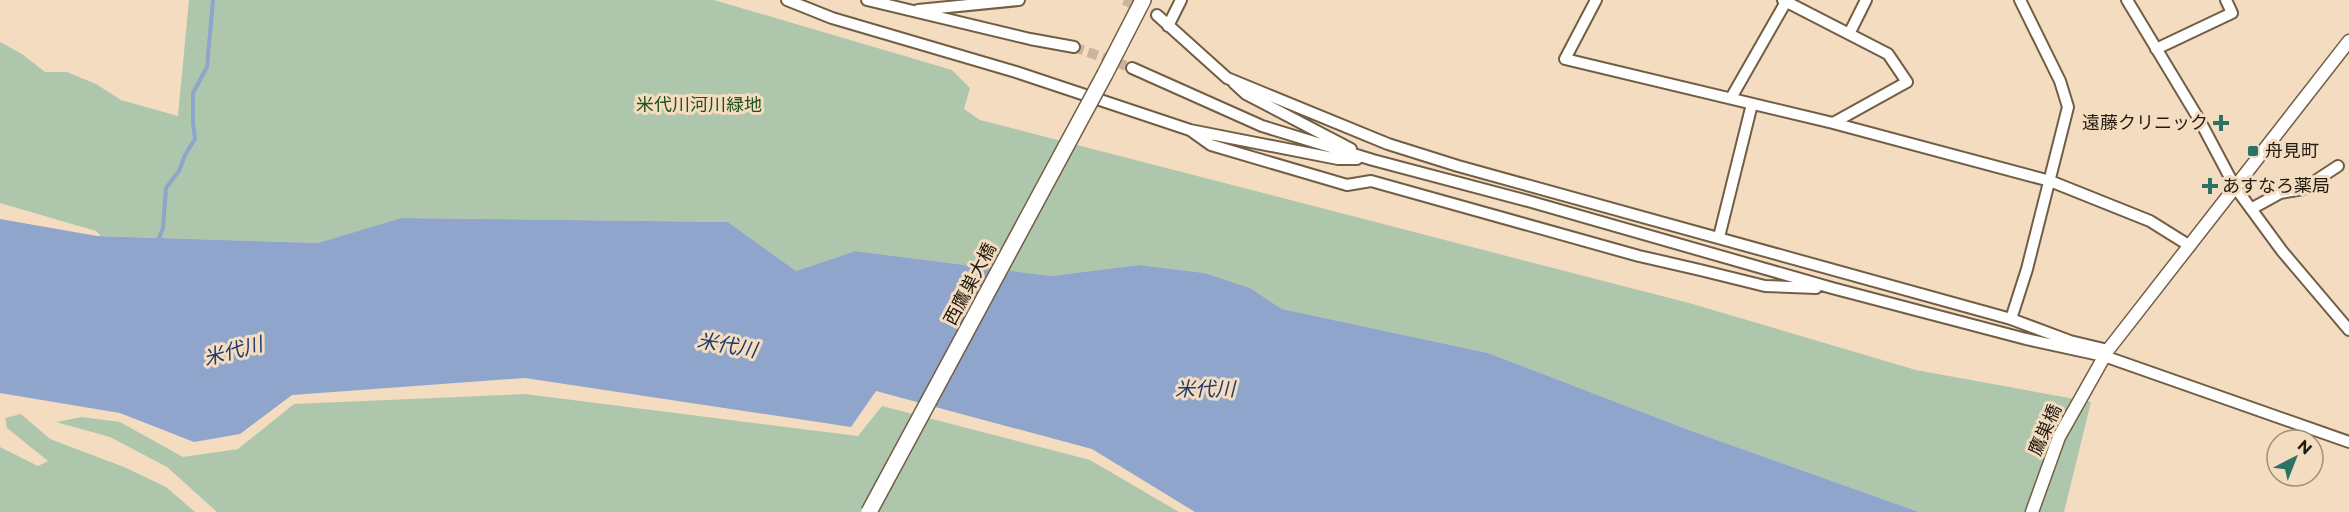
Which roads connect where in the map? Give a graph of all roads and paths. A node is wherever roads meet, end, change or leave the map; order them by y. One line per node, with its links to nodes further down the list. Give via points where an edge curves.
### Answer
1 (787, 0): 24 (street, via 832,18 1016,72)
2 (867, 0): 12 (street)
3 (1019, 0): 12 (street)
4 (1143, 0): 37 (main road, 西鷹巣大橋, bridge)
5 (1181, 0): 14 (street)
6 (1596, 0): 21 (street, via 1565,59)
7 (1866, 0): 15 (street)
8 (2020, 0): 27 (street, via 2060,81 2068,107)
9 (2127, 0): 18 (street)
10 (2226, 0): 18 (street, via 2232,13)
11 (1785, 1): 15 (street); 21 (street)
12 (907, 11): 17 (street)
13 (1157, 15): 14 (street)
14 (1168, 26): 20 (street)
15 (1849, 34): 23 (street, via 1888,54 1906,82)
16 (2349, 40): 28 (street, 鷹巣橋)
17 (1074, 47)
18 (2156, 49): 28 (street)
19 (1132, 68): 25 (street, via 1262,126)
20 (1227, 78): 25 (street, via 1246,93); 30 (street, via 1398,147)
21 (1731, 98): 22 (street)
22 (1752, 104): 23 (street); 30 (street)
23 (1833, 123): 27 (street)
24 (1190, 130): 25 (street, via 1338,159); 32 (street, via 1211,145 1347,185 1371,181 1639,256 1765,286)
25 (1373, 160): 32 (street)
26 (2338, 166): 29 (street, via 2303,189 2280,192)
27 (2050, 181): 31 (street, via 2150,221); 33 (street)
28 (2235, 187): 29 (street); 31 (street, 鷹巣橋)
29 (2251, 208): 34 (street, via 2282,251)
30 (1719, 237): 33 (street)
31 (2190, 246): 35 (street, 鷹巣橋)
32 (1832, 288): 35 (street)
33 (2011, 319): 35 (street)
34 (2348, 326)
35 (2104, 358): 36 (street); 38 (street, 鷹巣橋, via 2059,438)
36 (2349, 442)
37 (869, 512)
38 (2032, 512)

